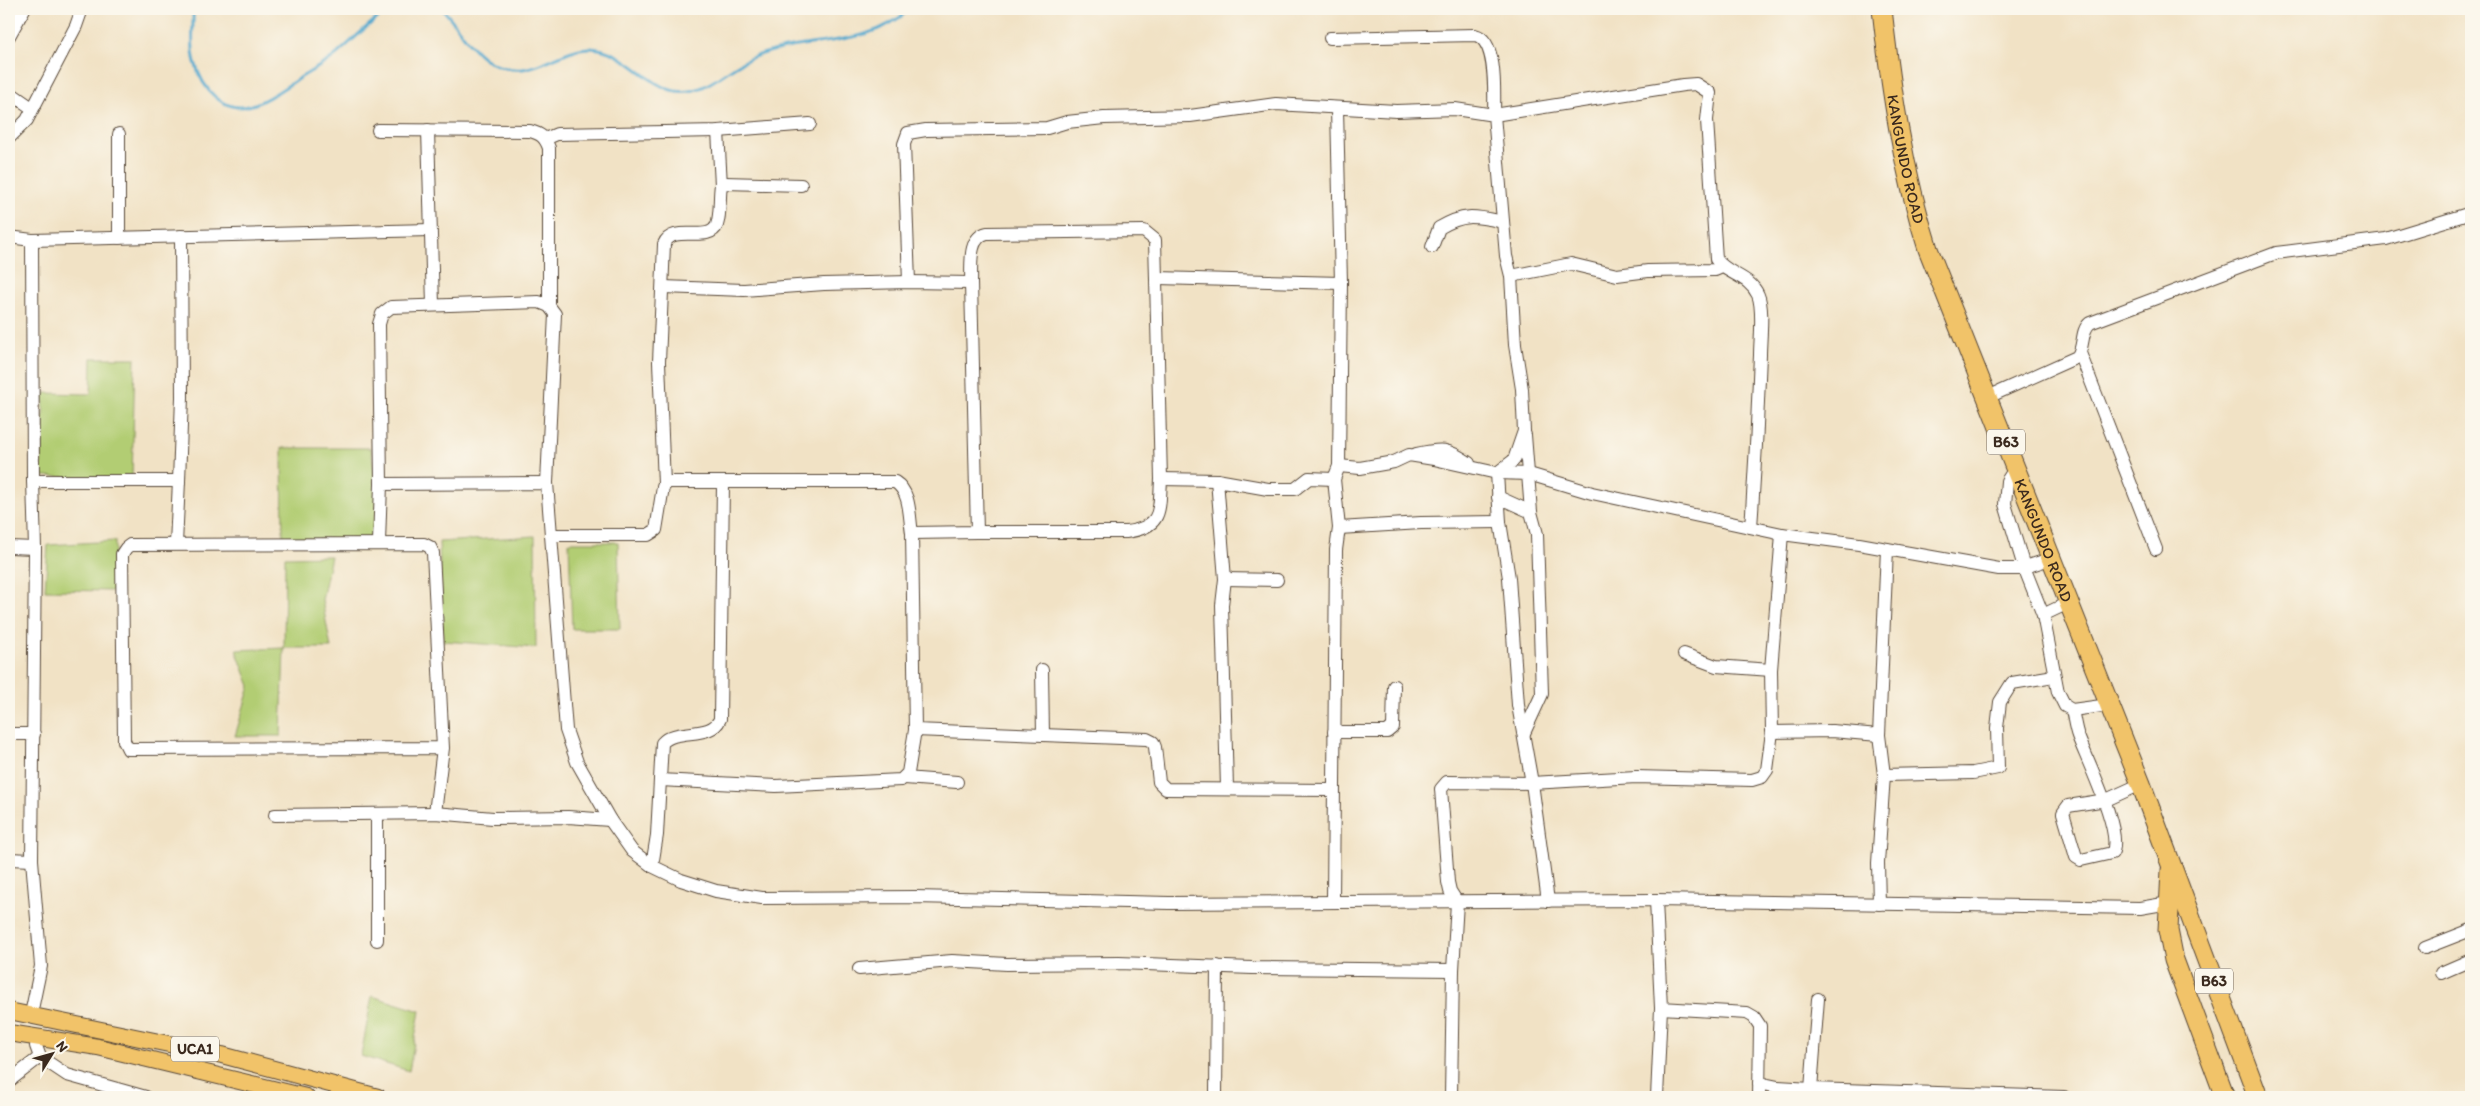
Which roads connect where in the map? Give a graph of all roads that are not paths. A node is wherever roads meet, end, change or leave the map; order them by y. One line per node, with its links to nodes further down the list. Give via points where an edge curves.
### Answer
1 (24, 9): 4 (street)
2 (82, 9): 7 (street)
3 (1882, 9): 37 (highway, KANGUNDO ROAD / B63, via 1900,142 1913,203 1928,249)
4 (9, 36)
5 (1330, 38): 9 (street, via 1482,37 1489,47)
6 (9, 92): 7 (street)
7 (32, 108): 15 (street, via 27,120)
8 (1337, 108): 9 (street, via 1455,109); 30 (street, via 1276,104 1190,116 1104,118 1047,128 908,133 904,144); 32 (street)
9 (1494, 115): 20 (street); 27 (street, via 1683,85 1696,84 1710,93 1707,120 1716,259)
10 (810, 124): 13 (street)
11 (378, 130): 12 (street)
12 (428, 130): 16 (street, via 530,132); 21 (street)
13 (718, 131): 16 (street, via 557,134); 17 (street)
14 (120, 134): 24 (street)
15 (9, 138)
16 (545, 139): 35 (street, via 549,148)
17 (722, 185): 18 (street); 33 (street, via 714,230 667,238 664,244)
18 (801, 185)
19 (2471, 214): 36 (street, via 2395,237 2276,253 2259,259 2090,323 2084,330)
20 (1503, 222): 26 (street, via 1470,216 1454,218 1439,228); 28 (street)
21 (430, 230): 22 (street); 34 (street)
22 (181, 236): 24 (street); 47 (street)
23 (9, 237): 25 (street)
24 (119, 238): 25 (street)
25 (32, 240): 46 (street)
26 (1432, 247)
27 (1722, 267): 28 (street, via 1616,275 1571,264); 55 (street, via 1747,280 1759,297 1761,322)
28 (1511, 276): 38 (street)
29 (1158, 278): 31 (street, via 1155,240 1144,232 987,233 979,235 973,242); 32 (street); 43 (street)
30 (909, 282): 31 (street); 33 (street, via 744,290)
31 (971, 283): 57 (street)
32 (1341, 283): 39 (street)
33 (663, 287): 51 (street, via 659,362)
34 (433, 305): 35 (street, via 539,302); 50 (street, via 391,307 382,314 379,324)
35 (549, 306): 48 (street, via 555,314)
36 (2080, 353): 37 (street); 66 (street)
37 (1988, 398): 40 (highway, KANGUNDO ROAD / B63)
38 (1524, 431): 41 (street, via 1514,460); 42 (street)
39 (1339, 466): 41 (street, via 1360,468 1394,462 1409,455); 44 (street)
40 (2016, 467): 67 (highway, KANGUNDO ROAD / B63); 68 (street, via 2007,481 2005,504)
41 (1497, 473): 42 (street); 52 (street)
42 (1528, 474): 53 (street); 55 (street, via 1592,493)
43 (1161, 479): 45 (street); 57 (street, via 1159,512 1154,523 1140,530)
44 (1334, 479): 45 (street, via 1309,478 1296,489 1268,489); 56 (street)
45 (1217, 480): 69 (street)
46 (33, 481): 47 (street); 64 (street)
47 (179, 482): 61 (street)
48 (547, 483): 50 (street); 60 (street)
49 (723, 483): 51 (street); 58 (street, via 895,482 906,493); 91 (street, via 720,718 712,728 666,738 662,743)
50 (381, 484): 62 (street)
51 (664, 484): 60 (street, via 659,522 656,530 648,535)
52 (1498, 497): 53 (street); 54 (street)
53 (1531, 512): 83 (street, via 1537,542 1542,694)
54 (1500, 522): 56 (street); 83 (street, via 1510,578 1518,705)
55 (1751, 527): 59 (street)
56 (1339, 528): 81 (street)
57 (978, 532): 58 (street)
58 (912, 534): 80 (street)
59 (1782, 534): 65 (street); 75 (street)
60 (551, 535): 101 (street, via 566,730 577,762)
61 (176, 544): 62 (street); 88 (street, via 130,545 122,554 124,742 128,749)
62 (379, 544): 88 (street, via 424,544 433,554)
63 (9, 548): 64 (street)
64 (35, 548): 85 (street)
65 (1887, 549): 68 (street, via 1999,569); 87 (street)
66 (2156, 549)
67 (2053, 558): 68 (street); 71 (highway, KANGUNDO ROAD / B63)
68 (2024, 567): 72 (street)
69 (1225, 579): 70 (street); 95 (street, via 1222,605)
70 (1277, 580)
71 (2070, 602): 72 (street); 78 (highway, KANGUNDO ROAD / B63)
72 (2043, 615): 76 (street)
73 (1684, 654): 75 (street, via 1716,666)
74 (1042, 670): 86 (street)
75 (1771, 670): 82 (street)
76 (2054, 676): 79 (street, via 2065,706); 89 (street, via 2012,683 2000,702 1998,768 1973,774)
77 (1394, 686): 81 (street, via 1393,727 1387,732)
78 (2109, 705): 79 (street); 94 (highway, KANGUNDO ROAD / B63)
79 (2072, 710): 97 (street, via 2078,734)
80 (915, 730): 86 (street); 90 (street)
81 (1334, 732): 96 (street)
82 (1772, 732): 87 (street, via 1832,731); 93 (street, via 1767,770 1762,777 1752,780 1636,777)
83 (1524, 733): 93 (street)
84 (9, 734): 85 (street)
85 (34, 734): 103 (street)
86 (1043, 735): 95 (street, via 1147,739 1156,747 1161,786 1166,789)
87 (1879, 735): 89 (street)
88 (443, 748): 98 (street)
89 (1884, 775): 111 (street, via 1878,863)
90 (905, 778): 91 (street, via 776,786); 92 (street)
91 (660, 780): 105 (street)
92 (958, 782)
93 (1532, 783): 108 (street); 109 (street, via 1447,782 1442,785 1448,882)
94 (2142, 784): 97 (street); 104 (highway, KANGUNDO ROAD / B63)
95 (1227, 788): 96 (street)
96 (1333, 790): 107 (street)
97 (2106, 800): 97 (street, via 2065,808 2063,814 2079,859 2114,850)
98 (435, 813): 100 (street); 101 (street, via 493,818)
99 (275, 815): 100 (street)
100 (377, 815): 113 (street)
101 (610, 820): 105 (street, via 632,851)
102 (9, 859): 103 (street)
103 (32, 860): 123 (street, via 41,966)
104 (2172, 864): 110 (highway, KANGUNDO ROAD / B63); 139 (highway, KANGUNDO ROAD / B63)
105 (652, 866): 107 (street, via 716,891 762,898 1169,903)
106 (1656, 900): 108 (street); 111 (street); 121 (street)
107 (1333, 901): 109 (street)
108 (1548, 901): 109 (street)
109 (1457, 902): 118 (street)
110 (2169, 903): 111 (street, via 2140,908); 138 (highway, KANGUNDO ROAD / B63, via 2168,930 2174,960)
111 (1879, 904)
112 (2471, 930): 114 (street)
113 (377, 940)
114 (2425, 948)
115 (2471, 960): 119 (street)
116 (1217, 966): 117 (street, via 1007,964 952,960); 118 (street); 133 (street)
117 (859, 969)
118 (1453, 970): 134 (street)
119 (2441, 973)
120 (1818, 999): 129 (street)
121 (1660, 1008): 128 (street, via 1747,1012 1754,1017 1760,1026); 135 (street)
122 (9, 1011): 123 (main road, UCA1)
123 (31, 1014): 132 (main road, UCA1, via 222,1055)
124 (9, 1032): 125 (main road, UCA1)
125 (40, 1037): 126 (street, via 36,1046); 131 (main road, UCA1, via 98,1047)
126 (40, 1058): 127 (street); 130 (street, via 67,1075)
127 (9, 1081)
128 (1759, 1083): 129 (street); 136 (street)
129 (1811, 1089): 137 (street)
130 (146, 1097)
131 (306, 1097)
132 (378, 1097)
133 (1216, 1097)
134 (1451, 1097)
135 (1657, 1097)
136 (1759, 1097)
137 (2064, 1097)
138 (2225, 1097)
139 (2258, 1097)

